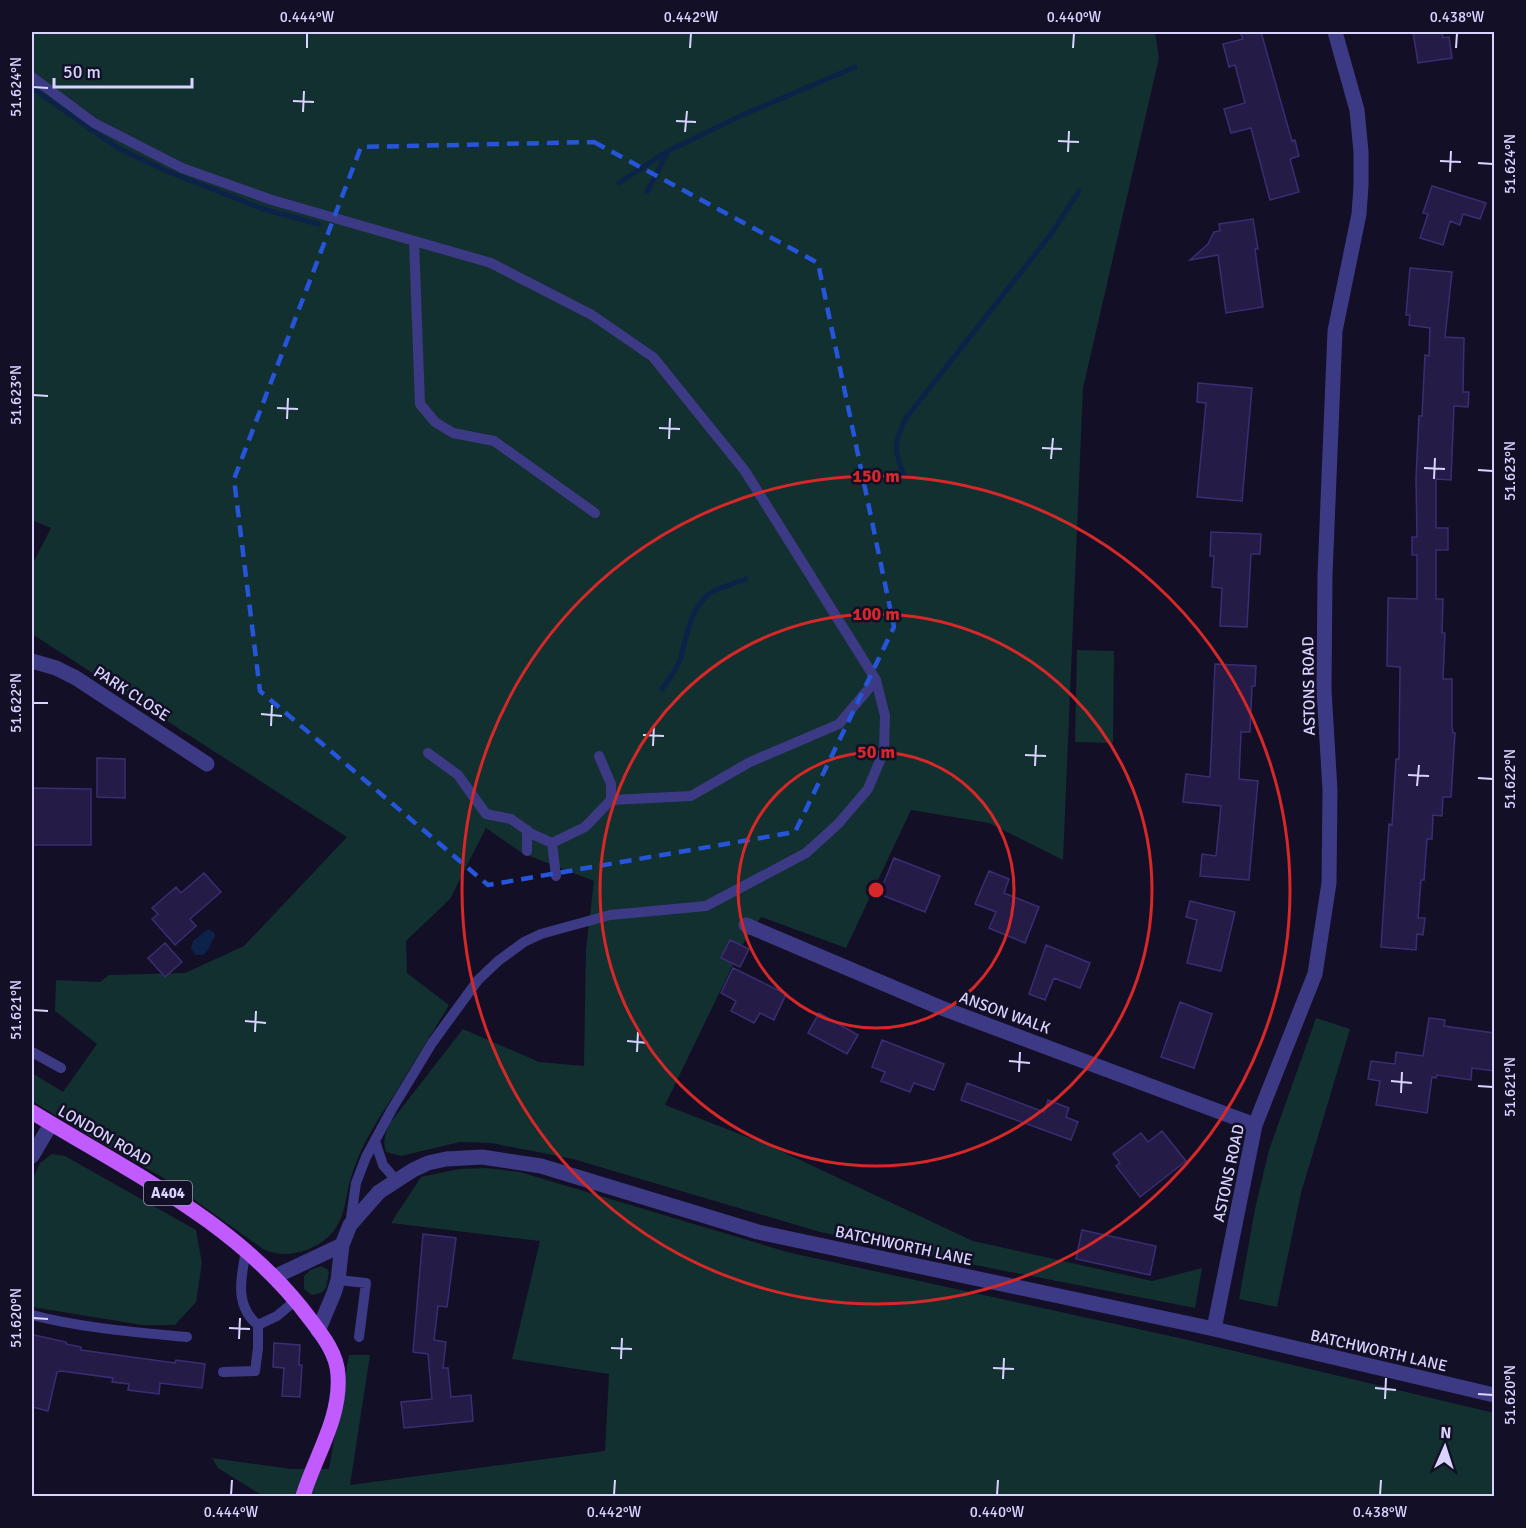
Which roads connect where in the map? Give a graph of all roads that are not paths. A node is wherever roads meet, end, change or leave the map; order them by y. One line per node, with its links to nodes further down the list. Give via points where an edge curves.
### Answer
1 (1335, 32): 20 (street, ASTONS ROAD, via 1357,110 1361,186 1335,331 1325,575 1329,883 1314,974)
2 (32, 77): 3 (lane, via 94,123 182,168 272,200)
3 (414, 241): 4 (lane, via 420,404 435,422 453,433 494,441); 6 (lane, via 491,263 592,315 653,357 746,471)
4 (595, 513)
5 (32, 661): 9 (street, PARK CLOSE, via 76,678)
6 (876, 680): 10 (lane, via 838,724 750,762 690,796); 21 (lane, via 885,716 884,751 868,789 830,831 806,853 706,906 610,915 524,942 478,980 460,1003)
7 (428, 753): 11 (lane, via 458,775 486,814 511,819)
8 (599, 756): 10 (lane)
9 (207, 764)
10 (614, 800): 12 (lane, via 585,827)
11 (527, 830): 12 (lane); 13 (lane)
12 (552, 843): 14 (lane)
13 (527, 851)
14 (556, 876)
15 (746, 925): 20 (street, ANSON WALK, via 939,1007)
16 (32, 1052): 17 (lane)
17 (61, 1068)
18 (32, 1112): 19 (main road, LONDON ROAD / A404)
19 (51, 1124): 22 (street); 26 (main road, LONDON ROAD / A404, via 153,1183)
20 (1256, 1125): 32 (street, ASTONS ROAD)
21 (375, 1141): 23 (lane, via 383,1165); 24 (lane, via 356,1183)
22 (32, 1156)
23 (396, 1180): 24 (street, BATCHWORTH LANE, via 379,1192); 32 (street, BATCHWORTH LANE, via 428,1163 446,1159 509,1160 541,1166 758,1232)
24 (350, 1225): 25 (street, BATCHWORTH LANE)
25 (342, 1245): 27 (street); 28 (street, BATCHWORTH LANE)
26 (246, 1251): 27 (main road, LONDON ROAD / A404); 31 (lane, via 240,1280 242,1302)
27 (274, 1277): 29 (main road, A404)
28 (338, 1280): 33 (street, BATCHWORTH LANE); 35 (lane, via 366,1284)
29 (296, 1299): 31 (lane, via 277,1316); 33 (main road, A404)
30 (32, 1315): 34 (lane, via 104,1329)
31 (258, 1325): 36 (lane, via 255,1371)
32 (1214, 1329): 37 (street, BATCHWORTH LANE)
33 (318, 1330): 38 (main road, A404, via 337,1363 338,1389 332,1420)
34 (187, 1337)
35 (359, 1337)
36 (223, 1372)
37 (1494, 1395)
38 (303, 1497)

